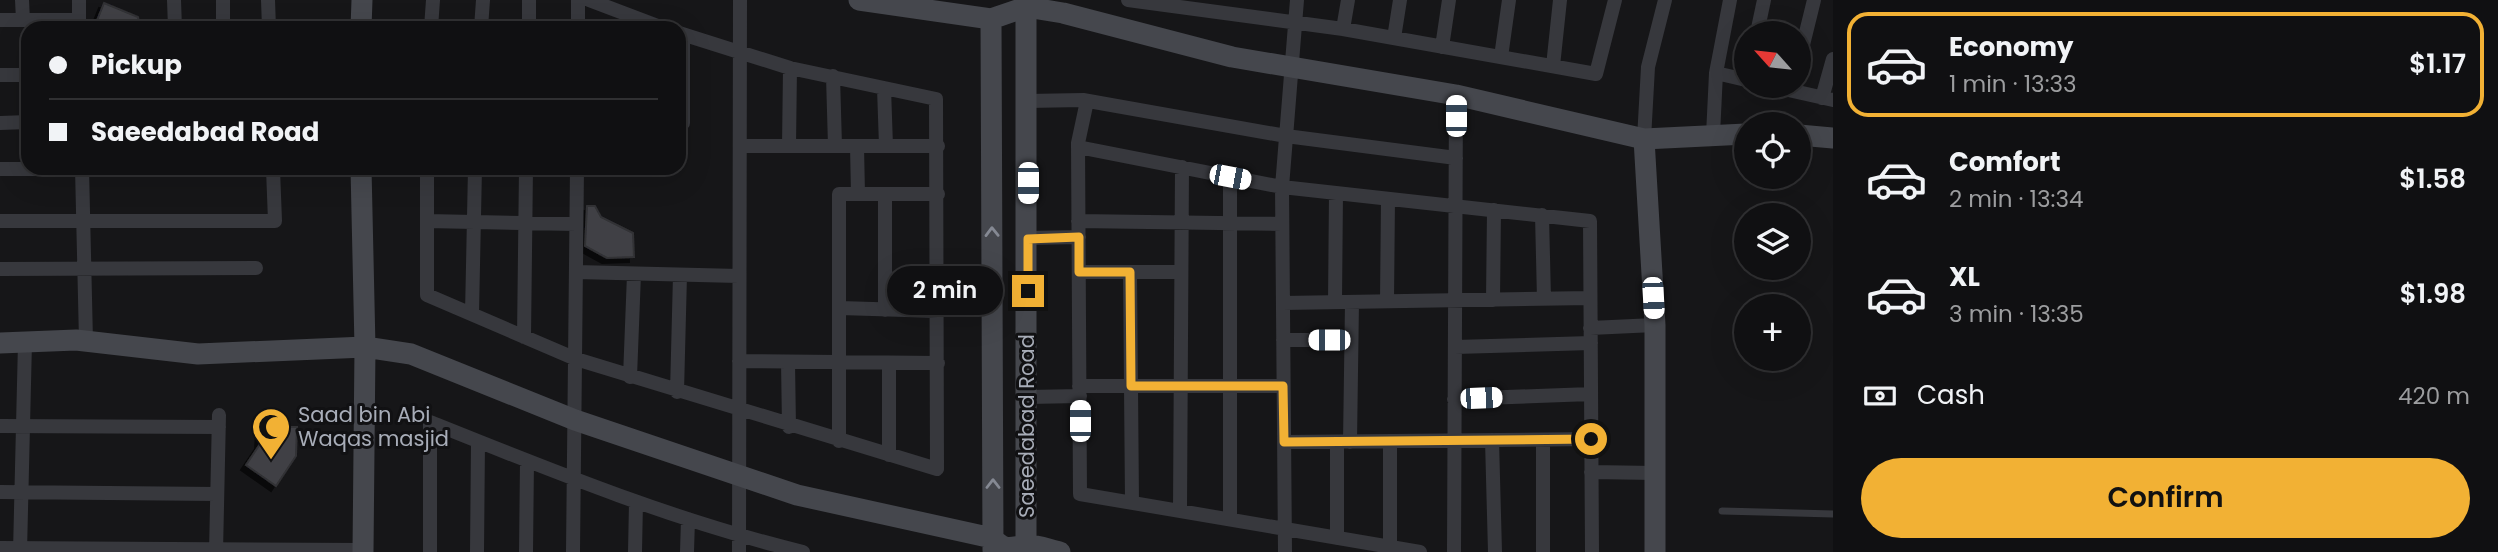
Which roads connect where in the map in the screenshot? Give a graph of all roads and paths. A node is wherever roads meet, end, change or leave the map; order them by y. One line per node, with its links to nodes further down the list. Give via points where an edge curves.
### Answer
1 (22, 0): 33 (street)
2 (79, 0): 35 (street)
3 (174, 0): 36 (street)
4 (223, 0): 37 (street)
5 (268, 0): 38 (street)
6 (362, 0): 39 (street)
7 (433, 0): 40 (street)
8 (483, 0): 41 (street)
9 (530, 0): 42 (street)
10 (578, 0): 43 (street)
11 (589, 0): 44 (street)
12 (740, 0): 52 (street)
13 (859, 0): 31 (street)
14 (1128, 0): 26 (street)
15 (1241, 0): 30 (street)
16 (1297, 0): 47 (street)
17 (1348, 0): 48 (street)
18 (1400, 0): 50 (street)
19 (1449, 0): 51 (street)
20 (1510, 0): 53 (street)
21 (1560, 0): 55 (street)
22 (1615, 0): 55 (street, via 1596,74)
23 (1665, 0): 76 (street, via 1648,67)
24 (1730, 0): 58 (street)
25 (1764, 0): 45 (street)
26 (1145, 1): 29 (street)
27 (1810, 1): 46 (street)
28 (1027, 3): 31 (street); 57 (street); 67 (street, Saeedabad Road)
29 (1192, 4): 30 (street)
30 (1238, 15): 47 (street)
31 (992, 19): 199 (street, Saeedabad Road, one-way to 31)
32 (0, 20): 33 (street)
33 (23, 20): 34 (street)
34 (37, 21)
35 (79, 21)
36 (175, 21)
37 (223, 21)
38 (269, 21)
39 (361, 21)
40 (432, 21)
41 (482, 21)
42 (529, 21)
43 (578, 21)
44 (633, 21)
45 (1760, 21)
46 (1806, 21)
47 (1295, 23): 48 (street); 57 (street)
48 (1343, 29): 50 (street)
49 (686, 36): 52 (street)
50 (1394, 38): 51 (street)
51 (1442, 47): 53 (street)
52 (740, 53): 56 (street); 77 (street)
53 (1501, 57): 55 (street)
54 (1833, 60): 66 (street)
55 (1553, 66)
56 (790, 68): 61 (street); 78 (street)
57 (1292, 69): 65 (street); 73 (street)
58 (1716, 73): 62 (street); 72 (street)
59 (0, 75): 60 (street)
60 (21, 75)
61 (833, 76): 63 (street); 79 (street)
62 (1734, 77)
63 (884, 88): 81 (street); 82 (street, via 936,99)
64 (1811, 94): 66 (street)
65 (1456, 95): 76 (street); 84 (street)
66 (1828, 99)
67 (1027, 101): 68 (street); 116 (street, Saeedabad Road)
68 (1087, 101): 73 (street); 83 (street)
69 (21, 122): 70 (street)
70 (0, 123)
71 (1734, 134): 72 (street)
72 (1713, 135): 76 (street)
73 (1286, 136): 84 (street); 96 (street)
74 (1811, 136): 75 (street)
75 (1833, 138)
76 (1644, 139): 139 (street)
77 (740, 146): 78 (street); 126 (street)
78 (789, 146): 79 (street)
79 (835, 146): 80 (street)
80 (857, 146): 81 (street); 98 (street)
81 (886, 146): 82 (street)
82 (938, 146): 100 (street)
83 (1078, 147): 85 (street); 108 (street)
84 (1456, 158): 102 (street)
85 (1182, 167): 95 (street); 110 (street)
86 (0, 169): 87 (street)
87 (21, 169)
88 (82, 175): 106 (street)
89 (273, 175): 106 (street, via 275,221)
90 (361, 175): 148 (street)
91 (427, 175): 107 (street)
92 (475, 175): 109 (street)
93 (526, 175): 111 (street)
94 (577, 175): 113 (street)
95 (1230, 177): 96 (street); 112 (street)
96 (1282, 187): 97 (street); 114 (street)
97 (1336, 193): 101 (street); 132 (street)
98 (858, 194): 99 (street); 135 (street, via 839,194)
99 (886, 194): 100 (street); 136 (street)
100 (938, 194): 137 (street)
101 (1388, 199): 102 (street); 131 (street)
102 (1455, 206): 103 (street); 129 (street)
103 (1494, 210): 104 (street); 130 (street)
104 (1542, 215): 127 (street); 128 (street, via 1590,221)
105 (0, 221): 106 (street)
106 (84, 221): 119 (street)
107 (427, 221): 109 (street); 138 (street, via 427,295)
108 (1078, 221): 110 (street); 115 (street)
109 (474, 222): 111 (street); 138 (street)
110 (1181, 222): 112 (street); 123 (street)
111 (525, 223): 113 (street); 141 (street)
112 (1230, 223): 114 (street); 159 (street)
113 (576, 224): 120 (street)
114 (1282, 224): 134 (street)
115 (1079, 237): 116 (street); 121 (street)
116 (1028, 239): 164 (street, Saeedabad Road)
117 (256, 268): 119 (street)
118 (0, 269): 119 (street)
119 (85, 269): 144 (street)
120 (576, 272): 124 (street); 150 (street)
121 (1079, 272): 122 (street); 161 (street)
122 (1130, 272): 123 (street); 157 (street)
123 (1181, 272): 158 (street)
124 (634, 274): 125 (street); 156 (street)
125 (680, 275): 126 (street); 162 (street)
126 (739, 276): 151 (street)
127 (1544, 299): 128 (street); 130 (street)
128 (1590, 299): 140 (street)
129 (1455, 300): 130 (street); 131 (street); 149 (street)
130 (1493, 300)
131 (1387, 301): 133 (street)
132 (1335, 302): 133 (street); 134 (street)
133 (1352, 302): 143 (street)
134 (1283, 303): 142 (street)
135 (840, 309): 136 (street); 153 (street)
136 (885, 310): 137 (street)
137 (938, 311): 155 (street)
138 (472, 314): 141 (street)
139 (1655, 325): 140 (street); 183 (street)
140 (1590, 328): 147 (street)
141 (524, 337): 150 (street)
142 (1283, 340): 143 (street); 160 (street)
143 (1351, 340): 179 (street)
144 (86, 341): 145 (street); 148 (street, via 198,354)
145 (25, 342): 146 (street); 169 (street)
146 (0, 343)
147 (1591, 343): 149 (street); 163 (street)
148 (365, 347): 167 (street, via 411,354); 205 (street)
149 (1455, 347): 165 (street)
150 (576, 359): 156 (street); 167 (street)
151 (739, 361): 152 (street); 166 (street)
152 (788, 362): 153 (street); 170 (street)
153 (840, 362): 154 (street); 174 (street)
154 (889, 363): 155 (street); 180 (street)
155 (938, 363): 180 (street, via 937,469)
156 (630, 377): 162 (street)
157 (1131, 386): 158 (street); 161 (street); 190 (street)
158 (1181, 386): 159 (street); 191 (street)
159 (1230, 386): 160 (street); 195 (street)
160 (1283, 386): 178 (street)
161 (1080, 391): 164 (street); 190 (street, via 1080,494)
162 (677, 392): 166 (street)
163 (1591, 394): 165 (street); 171 (street)
164 (1028, 397): 202 (street, Saeedabad Road)
165 (1454, 398): 176 (street)
166 (739, 411): 170 (street); 184 (street)
167 (575, 420): 184 (street); 185 (street)
168 (0, 426): 169 (street)
169 (23, 426): 187 (street); 188 (street, via 219,421)
170 (789, 427): 174 (street)
171 (1591, 439): 173 (street); 182 (street)
172 (1492, 440): 173 (street); 176 (street); 218 (street)
173 (1543, 440): 219 (street)
174 (839, 441): 180 (street)
175 (1391, 441): 176 (street); 179 (street); 200 (street)
176 (1454, 441): 217 (street)
177 (478, 442): 181 (street); 207 (street, via 430,422); 208 (street)
178 (1284, 442): 179 (street); 196 (street)
179 (1344, 442): 198 (street)
180 (889, 455)
181 (527, 461): 185 (street); 209 (street)
182 (1591, 472): 183 (street); 220 (street)
183 (1655, 473): 221 (street)
184 (739, 475): 197 (street); 199 (street, via 809,498)
185 (574, 480): 189 (street); 210 (street)
186 (0, 492): 187 (street)
187 (22, 492): 188 (street); 203 (street)
188 (217, 494): 204 (street)
189 (636, 502): 194 (street); 211 (street)
190 (1132, 502): 191 (street)
191 (1180, 511): 195 (street)
192 (1722, 511): 193 (lane)
193 (1833, 514)
194 (688, 519): 197 (street); 212 (street)
195 (1230, 519): 196 (street)
196 (1285, 529): 198 (street); 215 (street)
197 (739, 535): 206 (street); 213 (street)
198 (1337, 538): 200 (street)
199 (992, 545): 202 (street)
200 (1391, 547): 216 (street)
201 (0, 548): 203 (street)
202 (1026, 549): 214 (street)
203 (20, 550): 204 (street)
204 (216, 551): 205 (street)
205 (363, 551)
206 (794, 551)
207 (430, 552)
208 (477, 552)
209 (526, 552)
210 (573, 552)
211 (635, 552)
212 (687, 552)
213 (739, 552)
214 (1060, 552)
215 (1285, 552)
216 (1420, 552)
217 (1454, 552)
218 (1495, 552)
219 (1543, 552)
220 (1592, 552)
221 (1655, 552)

